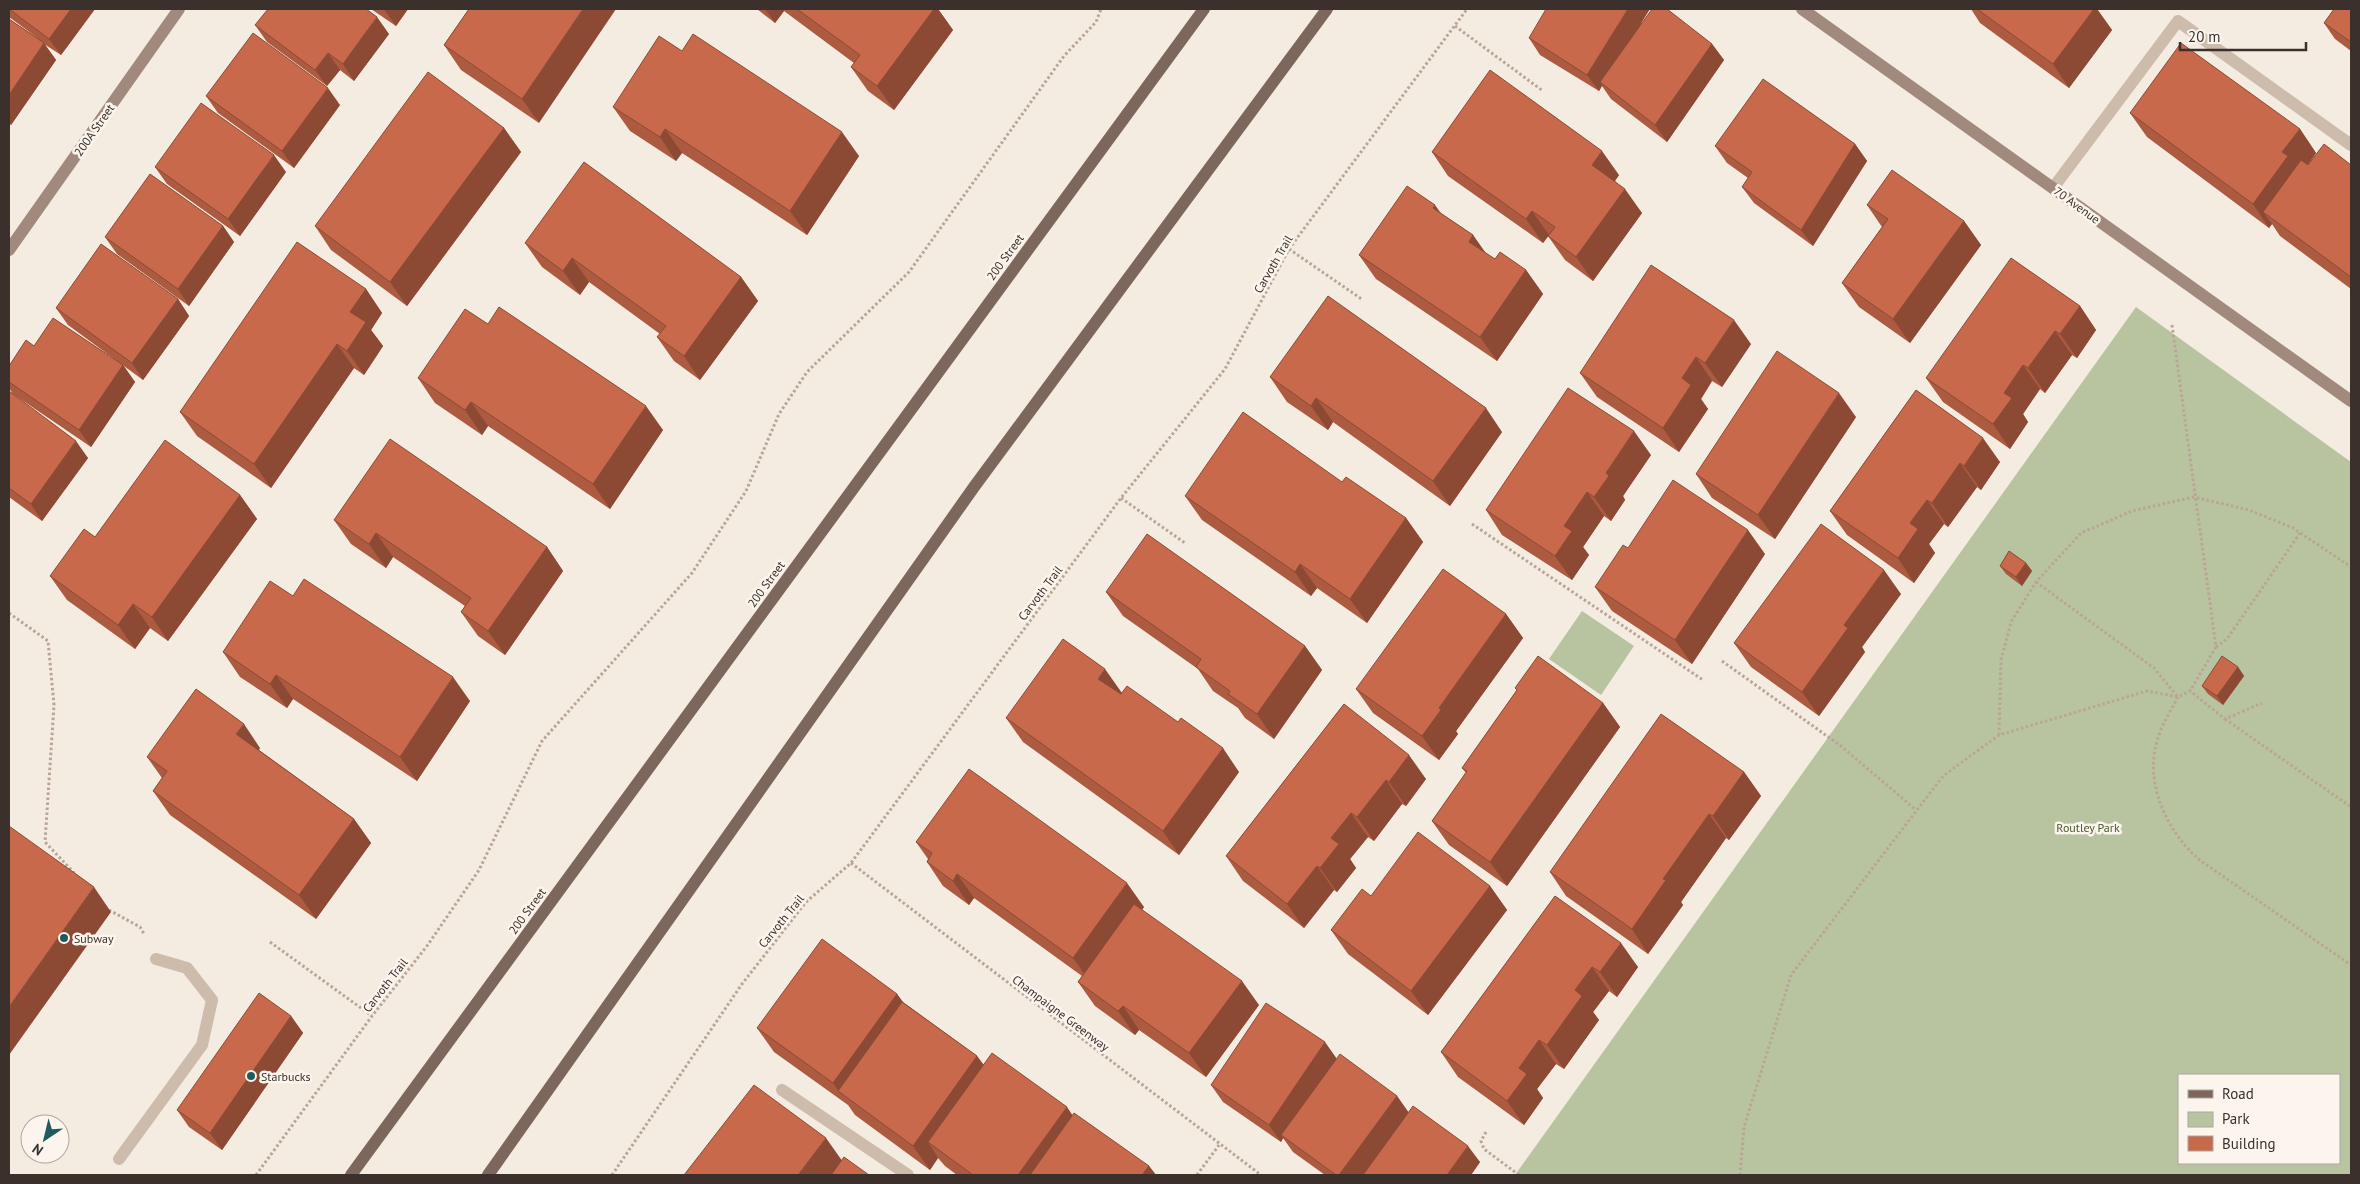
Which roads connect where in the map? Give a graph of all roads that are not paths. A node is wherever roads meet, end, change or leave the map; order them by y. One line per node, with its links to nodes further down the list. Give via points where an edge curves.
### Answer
1 (179, 9): 8 (street, 200A Street)
2 (1204, 9): 13 (main road, 200 Street)
3 (1327, 9): 14 (main road, via 974,488)
4 (1802, 9): 7 (street, 70 Avenue)
5 (2178, 15): 6 (lane); 7 (lane)
6 (2351, 145)
7 (2053, 188): 9 (street, 70 Avenue)
8 (9, 250)
9 (2351, 401)
10 (156, 959): 12 (lane, via 187,968 212,1000 202,1045)
11 (782, 1090): 15 (lane)
12 (119, 1159)
13 (351, 1175)
14 (488, 1175)
15 (908, 1175)

